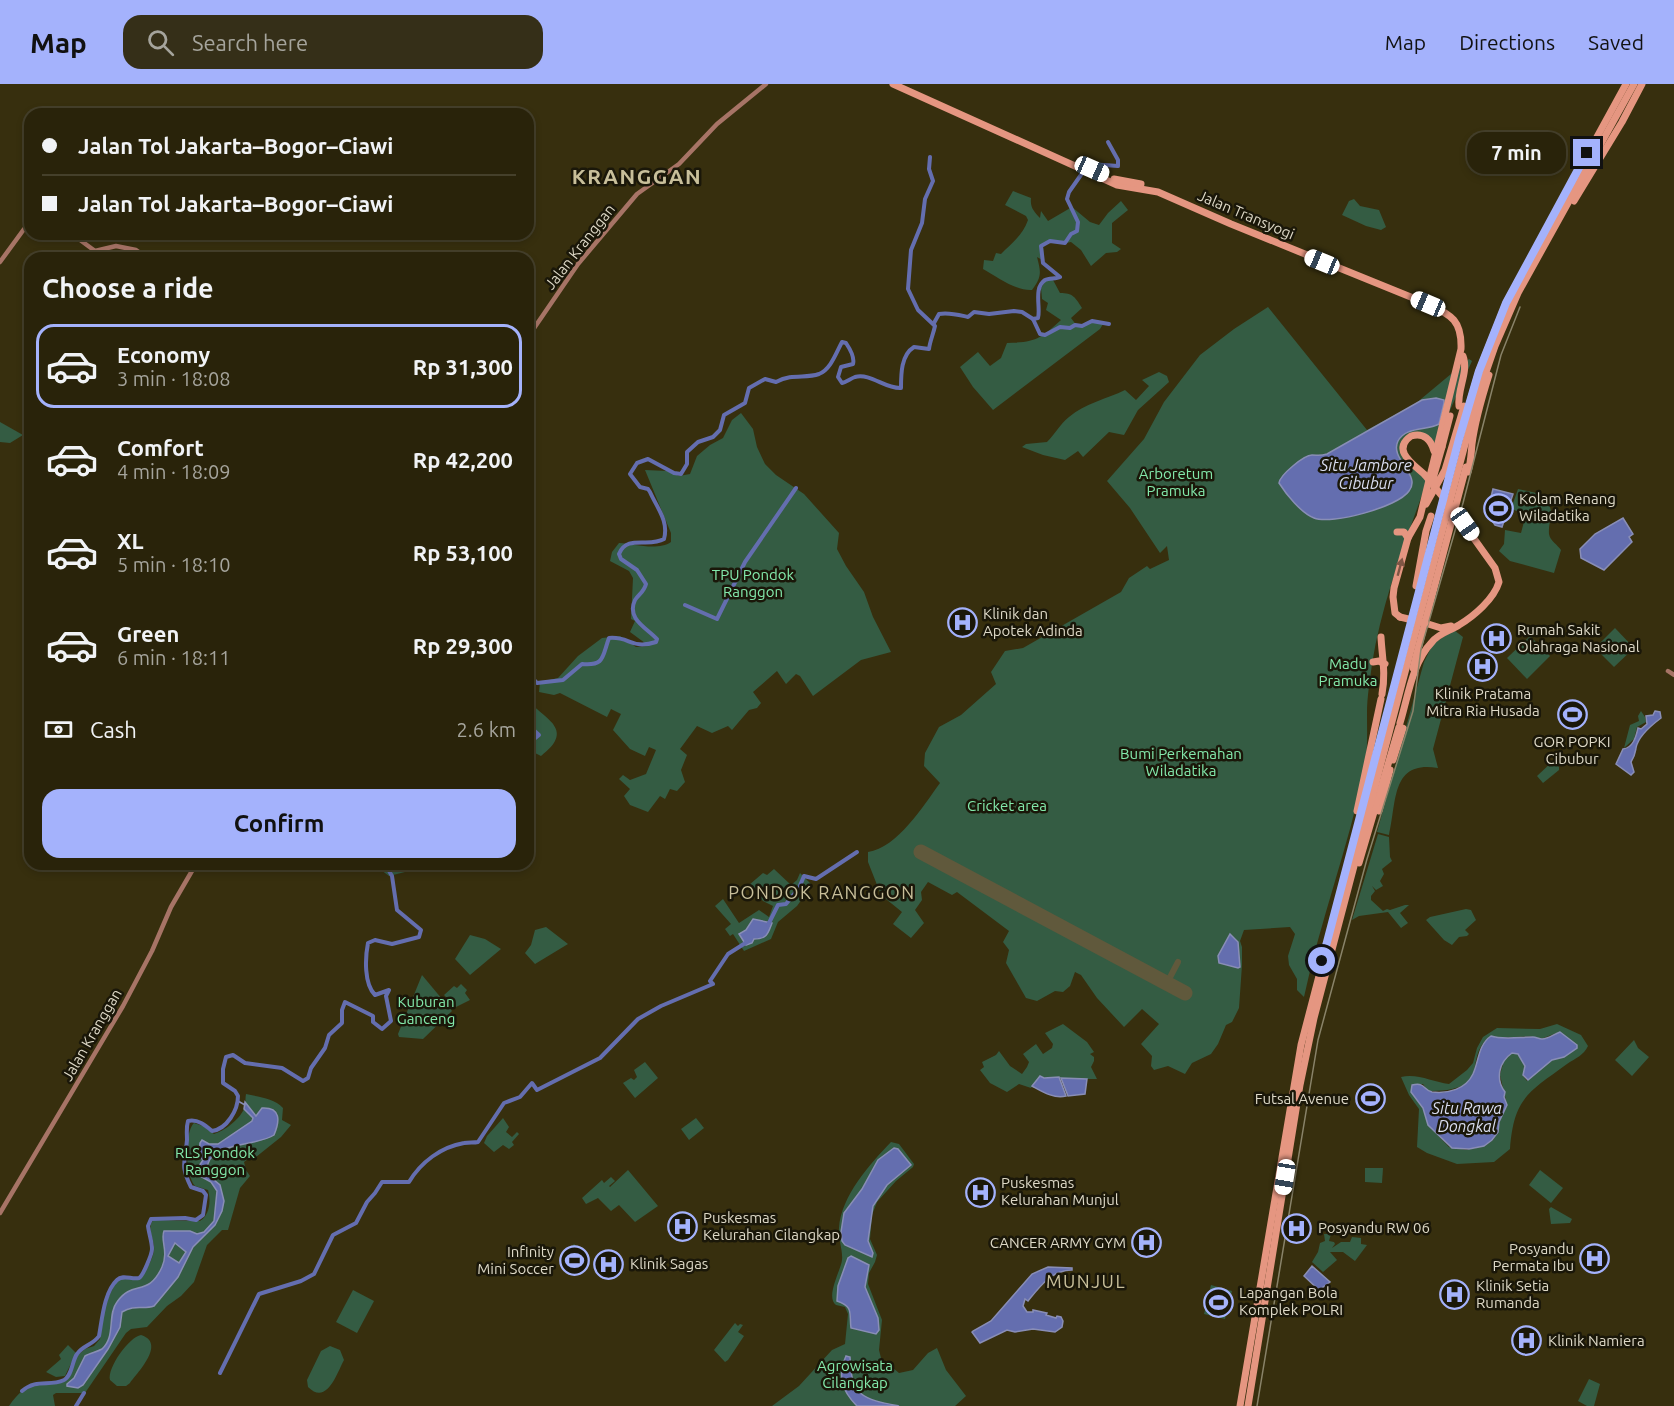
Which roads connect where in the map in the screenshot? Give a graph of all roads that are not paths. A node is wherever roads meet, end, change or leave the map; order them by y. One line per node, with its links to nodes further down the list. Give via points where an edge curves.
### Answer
1 (766, 84): 12 (main road, Jalan Kranggan, via 717,124 675,167 637,194 578,264)
2 (893, 84): 6 (highway, Jalan Transyogi)
3 (900, 84): 6 (highway, Jalan Transyogi)
4 (1625, 85): 15 (highway, via 1514,288)
5 (1640, 85): 13 (highway, via 1622,122 1518,293)
6 (947, 106): 11 (highway, Jalan Transyogi, via 1111,178 1162,189)
7 (24, 229): 10 (main road)
8 (80, 240): 9 (main road, via 95,251 116,246)
9 (139, 252)
10 (0, 262)
11 (1400, 290): 14 (highway, Jalan Transyogi, via 1454,313 1465,334); 16 (highway, Jalan Transyogi, via 1453,318 1461,343)
12 (534, 328)
13 (1495, 346): 25 (highway, via 1460,500); 39 (highway, via 1469,425)
14 (1463, 356): 16 (highway, Jalan Transyogi); 17 (highway, via 1466,365)
15 (1479, 371): 20 (highway, via 1458,422); 23 (highway)
16 (1455, 385): 18 (highway, Jalan Transyogi); 19 (highway, Jalan Transyogi)
17 (1459, 406)
18 (1446, 437): 20 (highway, via 1444,454); 22 (highway, Jalan Transyogi, bridge, via 1434,474)
19 (1434, 454): 22 (highway, bridge, via 1430,441 1422,435 1411,436 1403,444 1405,456); 24 (highway, Jalan Transyogi)
20 (1450, 454): 24 (highway, via 1442,478)
21 (1466, 467): 35 (highway)
22 (1436, 488): 25 (highway, bridge)
23 (1445, 492): 29 (highway); 29 (highway, via 1432,514)
24 (1420, 517): 27 (highway, Jalan Transyogi)
25 (1465, 524): 28 (highway, via 1495,568 1499,582 1492,596)
26 (1397, 532): 27 (highway, via 1404,532)
27 (1408, 538): 28 (highway, Jalan Transyogi, one-way to 27, bridge, via 1447,628 1395,613 1392,597)
28 (1465, 621): 35 (highway, via 1428,645)
29 (1410, 624): 39 (highway)
30 (1381, 637): 32 (highway)
31 (1372, 662): 32 (highway)
32 (1385, 664): 39 (highway, via 1339,884)
33 (1668, 671): 34 (main road)
34 (1674, 675)
35 (1408, 697): 36 (highway)
36 (1402, 726): 37 (highway); 37 (highway, via 1372,813)
37 (1366, 843): 39 (highway)
38 (193, 870): 40 (main road, Jalan Kranggan, via 123,1006)
39 (1342, 899): 41 (highway, via 1307,1016); 42 (highway, via 1306,1051)
40 (0, 1213)
41 (1240, 1406)
42 (1248, 1406)

